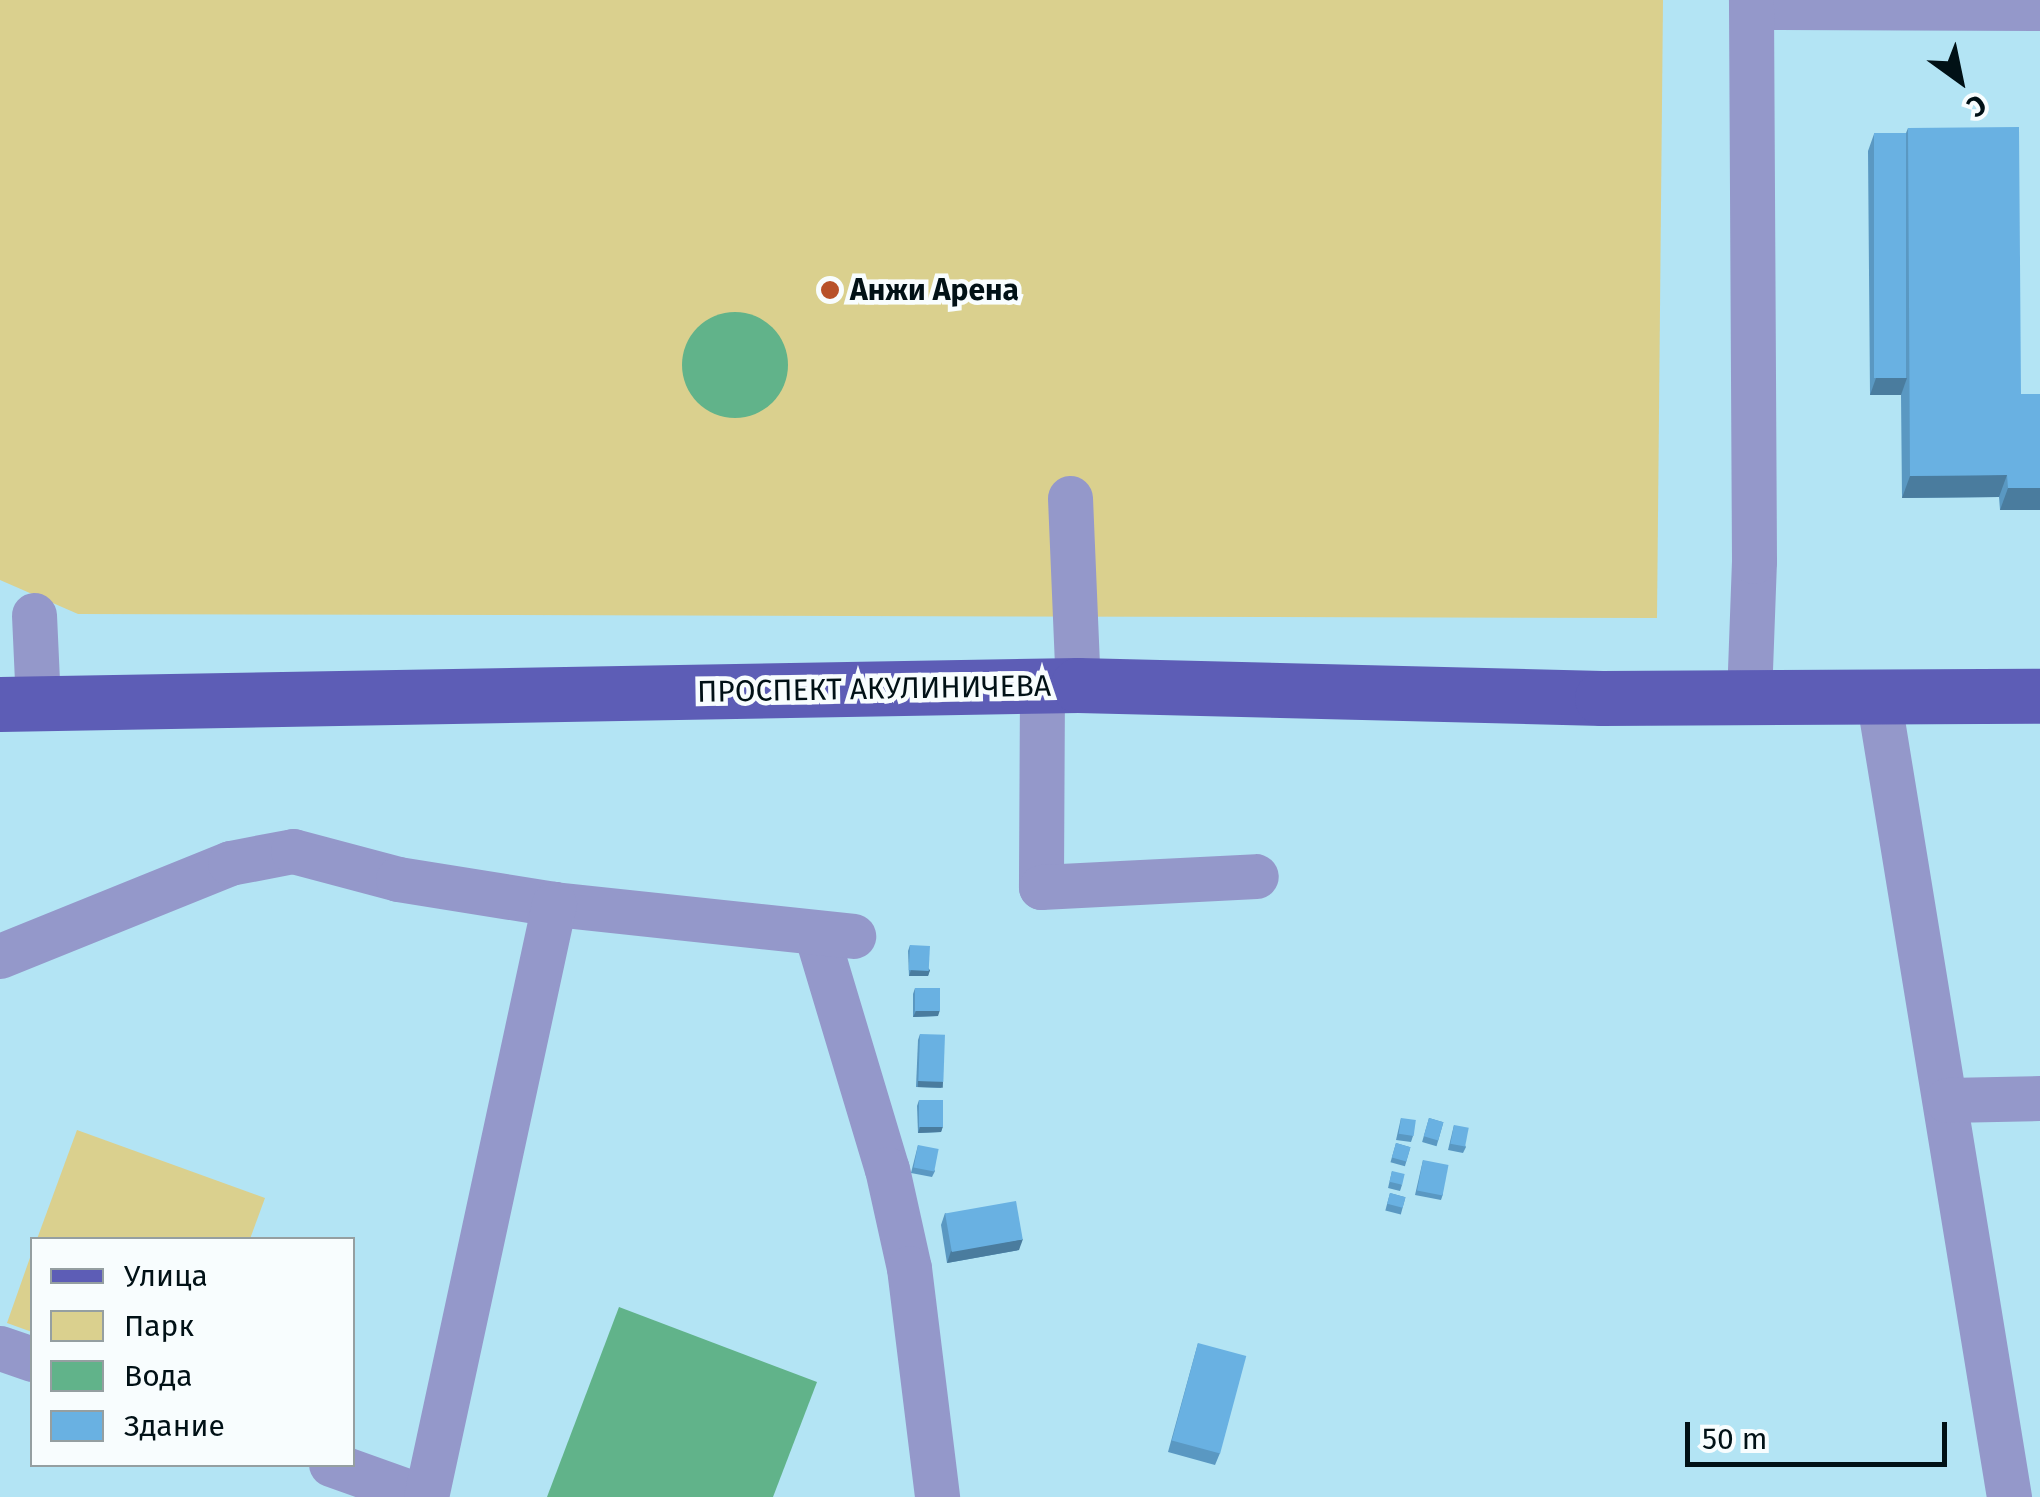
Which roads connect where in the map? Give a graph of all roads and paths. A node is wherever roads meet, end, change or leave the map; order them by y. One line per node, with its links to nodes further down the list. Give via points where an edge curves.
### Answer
1 (1751, 4): 2 (street); 6 (street)
2 (2040, 8)
3 (1070, 498): 5 (street)
4 (34, 615): 9 (street)
5 (1060, 685): 6 (main road, ПРОСПЕКТ АКУЛИНИЧЕВА); 9 (main road, ПРОСПЕКТ АКУЛИНИЧЕВА); 10 (street, via 1041,887)
6 (1749, 696): 7 (main road, ПРОСПЕКТ АКУЛИНИЧЕВА)
7 (1878, 696): 8 (main road); 14 (street)
8 (2040, 696)
9 (19, 704)
10 (1256, 876)
11 (554, 904): 12 (street, via 398,879 292,851 230,863); 18 (street); 19 (street, via 834,934 909,1268)
12 (0, 956)
13 (2040, 1098): 14 (street)
14 (1947, 1100): 20 (street)
15 (0, 1348): 16 (street)
16 (30, 1358)
17 (340, 1467): 18 (street)
18 (425, 1497)
19 (938, 1497)
20 (2009, 1497)

